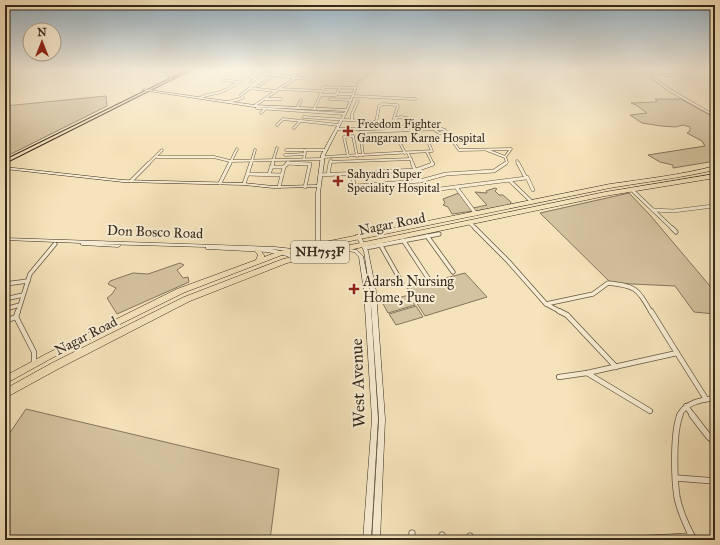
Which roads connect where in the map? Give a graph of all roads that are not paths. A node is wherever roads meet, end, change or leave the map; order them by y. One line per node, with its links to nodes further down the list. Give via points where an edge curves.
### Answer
1 (135, 94): 79 (main road)
2 (175, 94): 12 (main road)
3 (207, 94): 12 (street)
4 (241, 94): 19 (street, via 243,98)
5 (270, 94): 13 (street)
6 (336, 94): 10 (street)
7 (340, 94): 11 (street)
8 (677, 94): 34 (main road)
9 (680, 94): 34 (main road)
10 (320, 95): 24 (street)
11 (352, 96): 15 (street); 16 (street); 27 (main road)
12 (200, 98): 19 (main road)
13 (264, 99): 14 (street); 20 (street)
14 (281, 99)
15 (330, 99)
16 (415, 99)
17 (300, 100): 23 (street)
18 (358, 101): 38 (street)
19 (228, 102): 20 (main road)
20 (254, 106): 23 (main road)
21 (257, 108): 22 (street)
22 (266, 109): 25 (street); 29 (street)
23 (296, 109): 24 (main road); 26 (street); 28 (street); 33 (street)
24 (313, 109): 27 (main road); 28 (street)
25 (275, 110): 26 (street); 30 (street)
26 (285, 110): 31 (street)
27 (347, 110): 32 (main road)
28 (308, 112): 32 (street); 35 (street)
29 (261, 113)
30 (271, 114)
31 (281, 114)
32 (345, 114): 37 (main road)
33 (291, 115)
34 (715, 115)
35 (304, 116): 37 (street); 39 (street)
36 (412, 119): 43 (street, via 396,118 395,126)
37 (342, 120): 38 (street); 41 (main road)
38 (352, 120): 40 (street)
39 (300, 121): 41 (street); 42 (street, via 283,119); 44 (street)
40 (377, 122): 48 (street); 49 (street, via 379,106 397,105)
41 (339, 124): 45 (main road)
42 (276, 125)
43 (423, 127)
44 (294, 128)
45 (337, 129): 48 (street); 59 (main road)
46 (402, 129): 49 (street)
47 (434, 129): 50 (street, via 439,133); 50 (street, via 444,129); 66 (street, via 359,132)
48 (375, 130): 49 (street)
49 (390, 130)
50 (448, 134): 55 (street, via 459,150)
51 (429, 144): 62 (street, via 432,150)
52 (401, 145): 63 (street)
53 (238, 148): 82 (street)
54 (277, 148): 74 (street)
55 (486, 149): 72 (street); 72 (street, via 510,148)
56 (162, 150): 70 (street)
57 (256, 150): 80 (street)
58 (304, 150): 59 (street); 64 (street); 65 (street, via 287,149)
59 (326, 150): 73 (main road)
60 (347, 152): 61 (street); 61 (street, via 344,137 352,136); 68 (street)
61 (356, 152): 69 (street)
62 (428, 152): 63 (street); 95 (street, via 433,164)
63 (406, 153): 67 (street); 78 (street)
64 (305, 154): 65 (street); 77 (street)
65 (285, 155): 75 (street)
66 (363, 155): 67 (street); 69 (street)
67 (367, 155): 83 (street)
68 (348, 156): 69 (street); 71 (street)
69 (357, 156)
70 (157, 157): 82 (street, via 214,157); 105 (street)
71 (331, 157): 73 (street); 85 (street)
72 (505, 157): 106 (street, via 507,162 494,171 446,174)
73 (322, 158): 77 (street); 100 (main road)
74 (273, 159): 75 (street); 80 (street); 90 (street)
75 (284, 159): 76 (street)
76 (289, 159): 77 (street); 87 (street)
77 (304, 159)
78 (411, 159): 81 (street); 95 (street)
79 (6, 160)
80 (251, 160): 82 (street); 96 (street)
81 (392, 160): 83 (street); 88 (street)
82 (231, 161): 108 (street)
83 (368, 161): 86 (street); 89 (street)
84 (516, 161): 103 (street)
85 (330, 162): 86 (street); 101 (street)
86 (348, 162): 92 (street)
87 (287, 163): 91 (street); 110 (street, via 310,164)
88 (393, 165)
89 (369, 166)
90 (271, 167): 91 (street); 97 (street)
91 (284, 167): 99 (street)
92 (349, 167)
93 (5, 168): 105 (main road)
94 (715, 168): 107 (highway, Nagar Road / NH753F)
95 (417, 171): 98 (street); 106 (street)
96 (248, 174): 97 (street); 109 (street)
97 (269, 174): 99 (street)
98 (352, 174): 101 (street); 106 (street, via 354,186)
99 (282, 175): 112 (street)
100 (320, 175): 101 (street); 111 (main road)
101 (328, 175)
102 (715, 176): 107 (highway, Nagar Road / NH753F, via 696,180)
103 (527, 177): 104 (street); 116 (street)
104 (508, 180): 113 (street); 117 (street)
105 (131, 181): 108 (main road)
106 (420, 181)
107 (649, 182): 114 (highway, Nagar Road / NH753F); 117 (highway, Nagar Road / NH753F)
108 (220, 183): 109 (main road)
109 (244, 184): 112 (main road)
110 (306, 186): 111 (main road); 112 (main road)
111 (319, 186): 131 (main road)
112 (279, 187)
113 (456, 187): 115 (street); 120 (street)
114 (631, 189): 119 (street); 121 (highway, Nagar Road / NH753F)
115 (432, 190)
116 (533, 190)
117 (532, 202): 120 (highway, Nagar Road / NH753F)
118 (713, 206): 119 (street, via 673,212)
119 (653, 210): 122 (street)
120 (476, 214): 125 (highway, Nagar Road / NH753F)
121 (470, 223): 123 (highway, Nagar Road / NH753F); 146 (street)
122 (676, 232)
123 (425, 234): 124 (street); 126 (highway, Nagar Road / NH753F); 139 (street)
124 (439, 234)
125 (358, 236): 131 (highway, Nagar Road / NH753F); 132 (main road, West Avenue)
126 (402, 238): 129 (highway, Nagar Road / NH753F); 140 (street)
127 (5, 239): 134 (main road, Don Bosco Road)
128 (5, 242): 130 (main road, Don Bosco Road)
129 (379, 243): 132 (highway, Nagar Road / NH753F); 142 (street)
130 (54, 244): 133 (main road, Don Bosco Road); 141 (street, via 32,271)
131 (318, 244): 134 (highway, Nagar Road / NH753F)
132 (364, 246): 135 (highway, Nagar Road / NH753F); 168 (main road, West Avenue, via 372,291 382,419)
133 (257, 250): 136 (main road, Don Bosco Road); 138 (highway, via 261,255)
134 (291, 250): 136 (highway, Nagar Road / NH753F); 137 (main road, Don Bosco Road)
135 (334, 250): 137 (highway, Nagar Road / NH753F); 167 (main road, West Avenue, via 350,250 361,256 367,291 375,419)
136 (282, 252): 137 (main road, Don Bosco Road); 138 (highway, Nagar Road / NH753F)
137 (298, 258): 157 (highway, Nagar Road / NH753F, via 197,294)
138 (258, 260): 152 (highway, Nagar Road / NH753F, via 180,291)
139 (453, 272)
140 (428, 278)
141 (28, 281): 143 (street); 144 (street)
142 (402, 283)
143 (5, 284)
144 (23, 295): 145 (street); 147 (street)
145 (5, 299)
146 (546, 304): 151 (street, via 593,294 608,283 630,287 639,292); 153 (street, via 567,315)
147 (20, 305): 148 (street); 149 (street)
148 (5, 309)
149 (16, 317): 150 (street); 152 (street, via 34,352)
150 (5, 321)
151 (677, 353): 153 (street); 159 (street)
152 (34, 364): 156 (highway, Nagar Road / NH753F)
153 (616, 367): 154 (street)
154 (587, 373): 155 (street); 161 (street)
155 (559, 377)
156 (5, 380)
157 (5, 394)
158 (715, 398): 159 (street)
159 (706, 399): 160 (street)
160 (686, 406): 162 (street); 163 (street, via 680,412 678,422)
161 (650, 411)
162 (715, 442)
163 (676, 478): 164 (street); 166 (street, via 678,498)
164 (715, 481)
165 (412, 533): 169 (street)
166 (693, 538): 170 (street)
167 (367, 540)
168 (376, 540)
169 (411, 540)
170 (617, 540)

